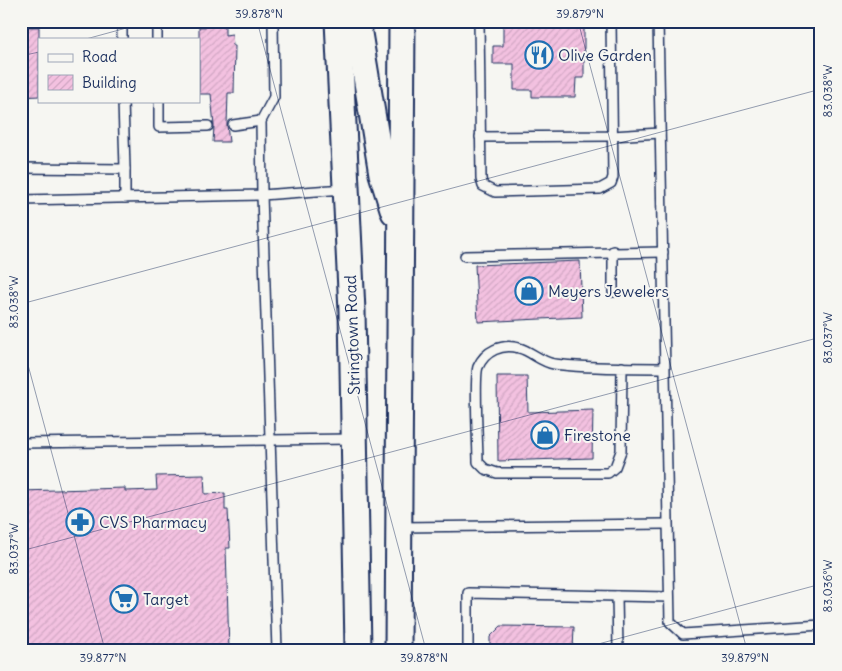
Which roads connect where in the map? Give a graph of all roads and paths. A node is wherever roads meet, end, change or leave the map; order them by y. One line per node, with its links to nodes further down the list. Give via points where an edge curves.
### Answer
1 (122, 21): 10 (lane)
2 (157, 21): 11 (lane)
3 (273, 21): 14 (lane, via 274,96)
4 (338, 21): 22 (main road, Stringtown Road)
5 (357, 21): 26 (main road, via 382,174)
6 (402, 21): 26 (main road)
7 (479, 21): 19 (lane)
8 (611, 21): 18 (lane)
9 (658, 21): 17 (lane)
10 (122, 38)
11 (157, 38)
12 (123, 102): 21 (lane)
13 (158, 102): 16 (lane, via 159,127)
14 (261, 121): 15 (lane); 23 (lane)
15 (233, 125)
16 (208, 126)
17 (660, 133): 18 (lane); 28 (lane)
18 (612, 136): 19 (lane); 19 (lane, via 613,177 606,188 495,192 483,186 481,179)
19 (480, 137)
20 (21, 168): 21 (lane)
21 (125, 168): 24 (lane)
22 (346, 189): 23 (lane); 34 (main road, Stringtown Road)
23 (262, 195): 24 (lane); 33 (lane)
24 (125, 198): 25 (lane)
25 (21, 200)
26 (402, 236): 37 (main road)
27 (613, 251): 28 (lane); 29 (lane); 30 (lane)
28 (663, 252): 32 (lane)
29 (465, 256)
30 (613, 292)
31 (622, 367): 31 (lane, via 621,451 615,466 608,472 497,473 485,469 478,462 477,368 486,354 496,348 518,348 551,364); 32 (lane)
32 (664, 368): 36 (lane)
33 (271, 439): 34 (lane); 35 (lane); 41 (lane)
34 (354, 439): 42 (main road, Stringtown Road)
35 (21, 443)
36 (668, 524): 37 (lane); 39 (lane)
37 (399, 527): 43 (main road)
38 (617, 596): 39 (lane); 44 (lane, via 468,593); 45 (lane)
39 (669, 597): 40 (lane, via 670,622 683,634)
40 (821, 625)
41 (277, 650)
42 (358, 650)
43 (398, 650)
44 (468, 650)
45 (618, 650)

